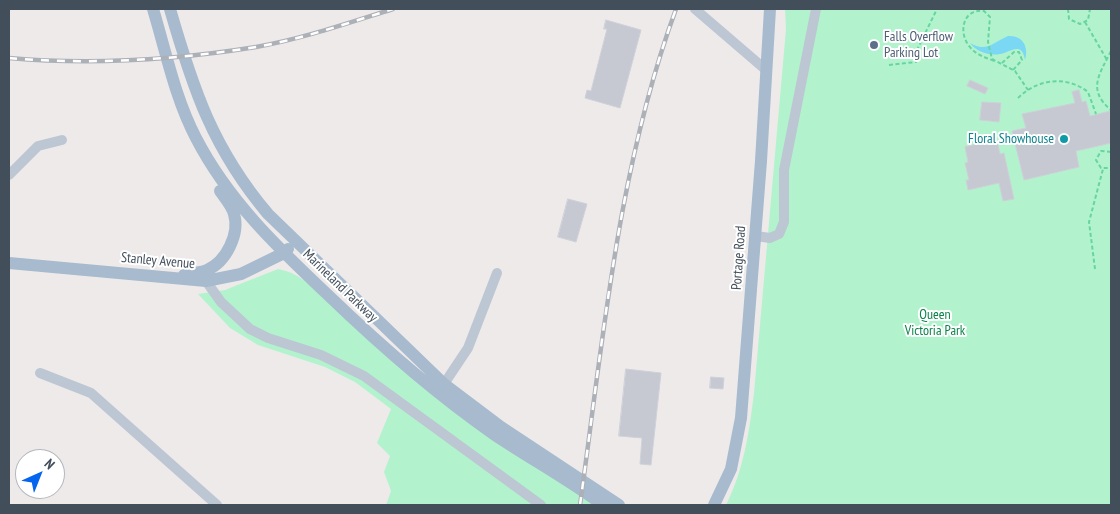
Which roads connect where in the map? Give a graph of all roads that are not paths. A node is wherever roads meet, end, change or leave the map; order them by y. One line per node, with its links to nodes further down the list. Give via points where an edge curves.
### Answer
1 (153, 9): 7 (main road, Marineland Parkway)
2 (170, 9): 11 (main road, Marineland Parkway, via 196,93 219,144 260,205)
3 (695, 9): 6 (street)
4 (770, 9): 6 (main road, Portage Road)
5 (816, 9): 10 (street, via 784,170 784,222 779,234 770,238)
6 (766, 70): 10 (main road, Portage Road)
7 (173, 79): 12 (main road, Marineland Parkway, via 196,137 217,173 244,211); 15 (main road, via 184,123 234,214 235,231 228,250 207,270)
8 (62, 140): 9 (street, via 38,146)
9 (9, 175)
10 (756, 236): 18 (main road, Portage Road)
11 (295, 242): 12 (main road, Stanley Avenue); 19 (main road, Marineland Parkway)
12 (284, 254): 16 (main road, Stanley Avenue, via 242,274); 22 (main road, Marineland Parkway, via 396,359 440,395)
13 (9, 262): 15 (main road, Stanley Avenue)
14 (497, 273): 19 (street, via 468,348)
15 (167, 278): 16 (main road, Stanley Avenue)
16 (206, 281): 21 (street, via 221,302 250,329 321,355 364,376)
17 (40, 373): 20 (street, via 91,393)
18 (745, 382): 24 (main road, Portage Road, via 735,453 726,484); 25 (main road, via 747,417 744,440 733,485)
19 (444, 384): 23 (main road, Marineland Parkway, via 501,427)
20 (217, 505)
21 (541, 505)
22 (603, 505)
23 (619, 505)
24 (714, 505)
25 (723, 505)

